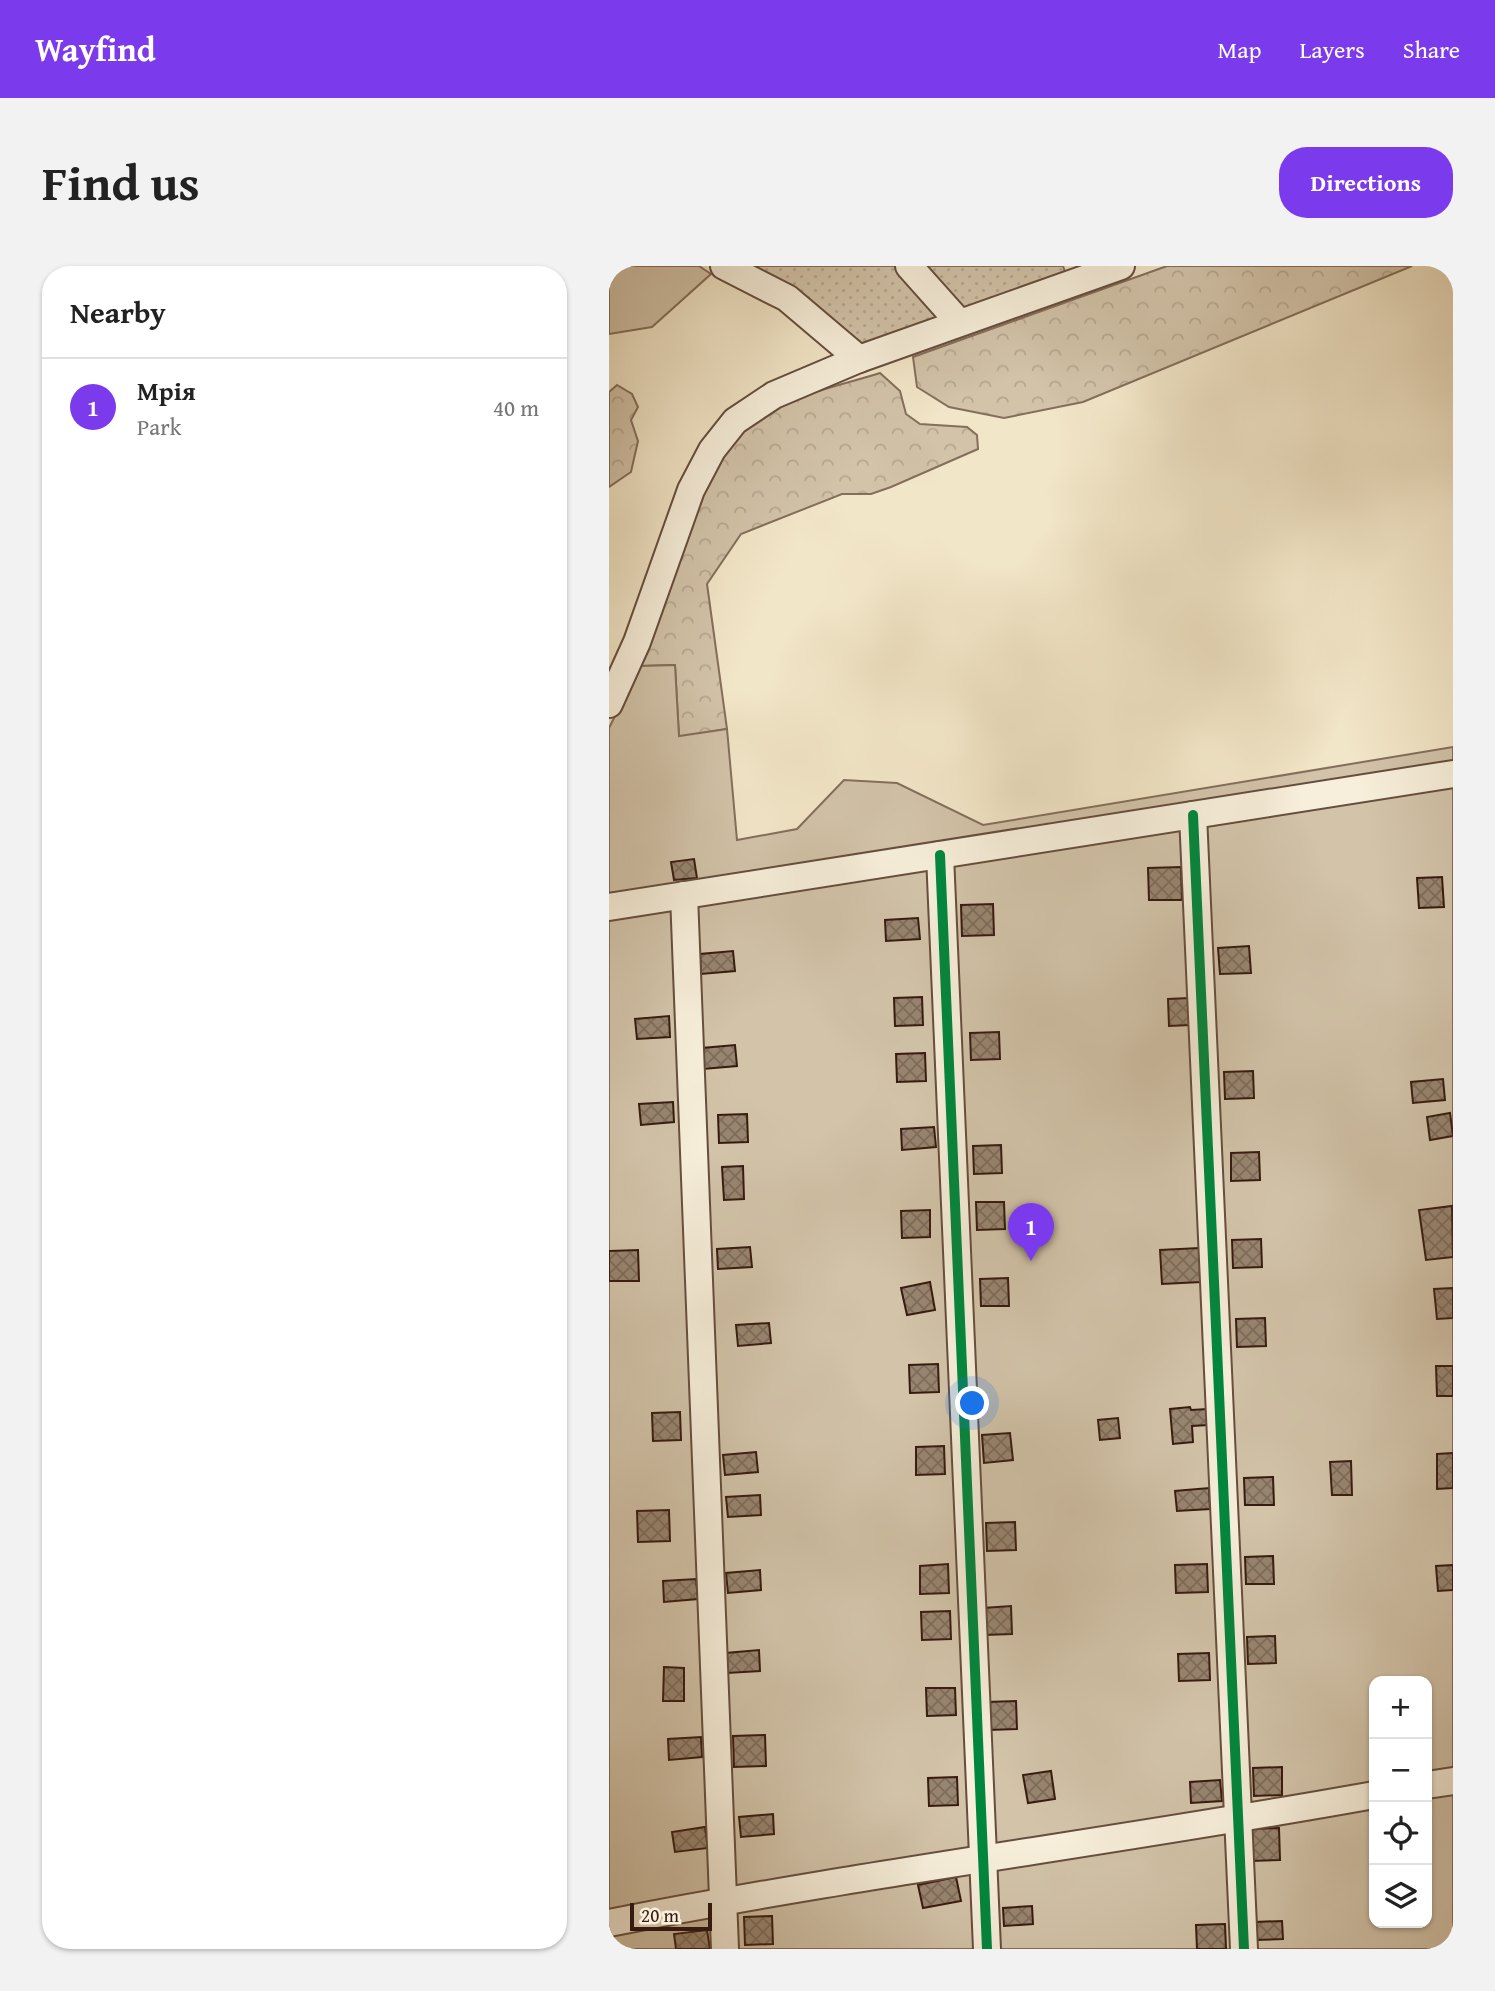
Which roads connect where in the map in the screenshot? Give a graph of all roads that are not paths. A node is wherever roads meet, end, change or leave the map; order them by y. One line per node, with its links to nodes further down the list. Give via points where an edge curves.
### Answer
1 (724, 266): 6 (street, via 787,298)
2 (909, 266): 5 (street)
3 (1121, 266): 4 (street)
4 (1086, 272): 5 (street)
5 (958, 321): 6 (street)
6 (859, 359): 7 (street, via 774,394 735,421 712,450 691,490 637,642)
7 (609, 704)
8 (1453, 774): 9 (street)
9 (1193, 815): 10 (street); 16 (street)
10 (940, 855): 11 (street); 17 (street)
11 (684, 895): 12 (street); 18 (street)
12 (609, 907)
13 (1453, 1781): 14 (street)
14 (1432, 1784)
15 (1369, 1796): 16 (street)
16 (1238, 1820): 17 (street); 22 (street)
17 (983, 1860): 18 (street); 21 (street)
18 (723, 1900): 19 (street); 20 (street)
19 (609, 1923)
20 (725, 1949)
21 (987, 1949)
22 (1244, 1949)

